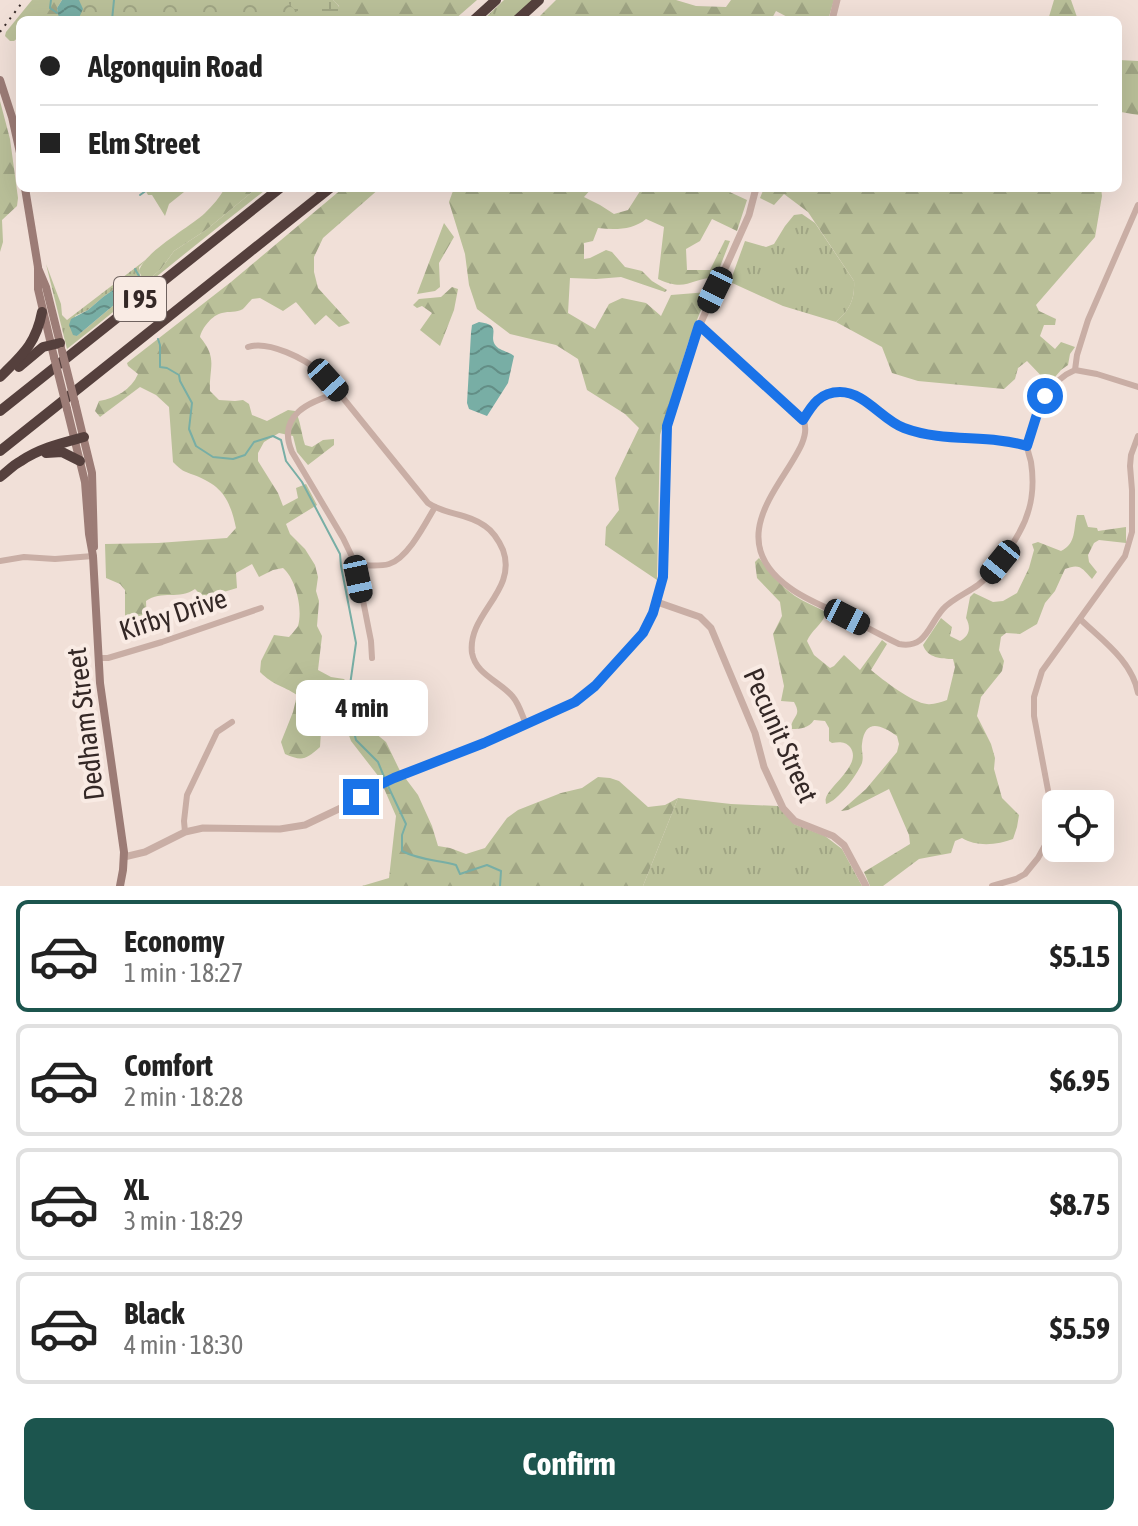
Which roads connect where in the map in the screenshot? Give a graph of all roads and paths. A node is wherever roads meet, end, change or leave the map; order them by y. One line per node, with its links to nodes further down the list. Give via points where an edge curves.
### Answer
1 (496, 0): 3 (highway)
2 (539, 0): 4 (highway)
3 (478, 16)
4 (521, 16)
5 (0, 80): 6 (main road)
6 (16, 136)
7 (26, 192): 12 (main road, Dedham Street)
8 (275, 192): 22 (highway, I 95)
9 (325, 192): 27 (highway, I 95)
10 (755, 192): 14 (street)
11 (1138, 205): 17 (street, via 1085,329)
12 (38, 267): 13 (main road, Dedham Street); 16 (main road, Dedham Street)
13 (42, 312): 16 (main road, Dedham Street); 18 (highway, via 31,345)
14 (699, 325): 23 (street); 34 (street, via 666,434 665,547)
15 (248, 347): 21 (street, via 266,345 300,359 319,370)
16 (56, 349): 19 (highway, via 38,351); 25 (main road, Dedham Street, bridge)
17 (1075, 370): 20 (street); 26 (street, via 1045,396)
18 (0, 377)
19 (0, 384)
20 (1138, 387)
21 (339, 393): 30 (street); 33 (street, via 303,407 289,426 288,438)
22 (0, 411)
23 (803, 420): 26 (street, via 822,396 846,392 915,432); 26 (street, via 800,445 763,513 761,553 789,587 906,645 923,639 947,605 989,574 1018,535 1032,498)
24 (1138, 436): 36 (street, via 1130,466 1129,546)
25 (79, 438): 28 (main road, Dedham Street); 29 (highway, via 18,462); 31 (main road, Dedham Street, via 93,484)
26 (1027, 446)
27 (0, 451)
28 (80, 461): 29 (highway, via 52,452); 31 (main road, Dedham Street)
29 (4, 474)
30 (435, 507): 33 (street, via 398,560); 41 (street, via 483,524 502,547 505,577 475,632 472,652 480,670 513,697)
31 (93, 556): 32 (street); 37 (main road, Dedham Street)
32 (0, 561)
33 (356, 565): 38 (street)
34 (657, 602): 41 (street, via 643,633 595,686 575,702); 46 (street, Pecunit Street, via 700,617 711,628 783,808 795,821 842,843)
35 (261, 608): 37 (street, Kirby Drive)
36 (1080, 619): 39 (street, via 1128,667); 44 (street, via 1042,671 1036,689 1034,716 1051,827 1033,866)
37 (98, 658): 43 (main road, Dedham Street)
38 (372, 658)
39 (1138, 693)
40 (232, 722): 42 (street, via 217,732 187,795)
41 (526, 724): 42 (street, via 394,778 305,825)
42 (185, 832): 43 (street)
43 (124, 857): 45 (main road, Dedham Street)
44 (1016, 879): 47 (street); 48 (street)
45 (120, 886)
46 (866, 886)
47 (992, 886)
48 (1021, 886)

